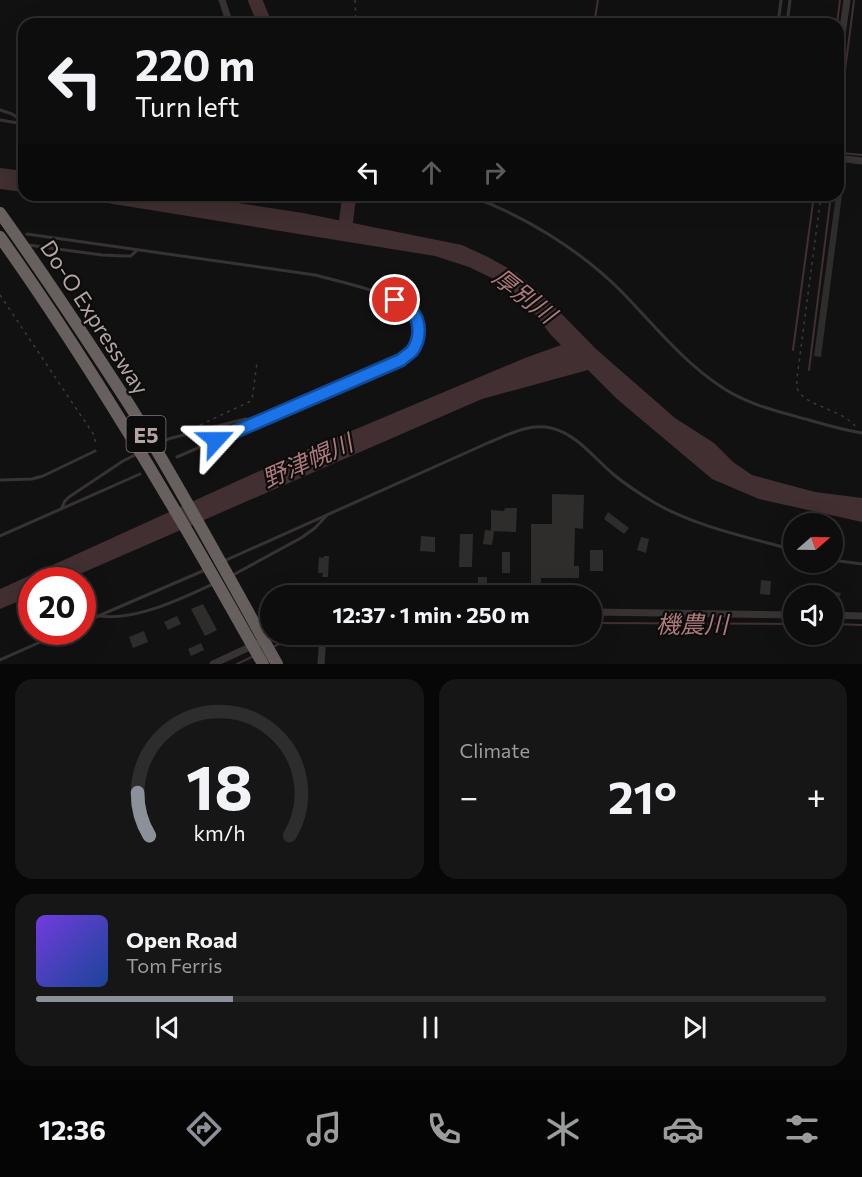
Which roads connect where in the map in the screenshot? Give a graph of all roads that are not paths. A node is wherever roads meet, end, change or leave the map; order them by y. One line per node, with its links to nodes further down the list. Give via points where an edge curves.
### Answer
1 (222, 0): 5 (street)
2 (781, 0): 6 (lane)
3 (790, 0): 7 (lane)
4 (847, 0): 8 (street)
5 (228, 18)
6 (779, 18)
7 (788, 18)
8 (844, 21)
9 (0, 110): 10 (lane)
10 (18, 118)
11 (0, 120): 12 (lane)
12 (18, 122)
13 (844, 159): 14 (street)
14 (862, 161)
15 (484, 201): 21 (lane, via 569,248 620,290 683,357 725,390 768,409)
16 (0, 213): 43 (highway, Do-O Expressway / E5, bridge, via 130,408)
17 (27, 234): 19 (lane)
18 (0, 240): 19 (lane, via 102,255 131,256); 42 (highway, Do-O Expressway / E5, bridge, via 118,416)
19 (137, 250): 20 (lane, via 315,275 361,287 411,309 419,334 412,351 401,360)
20 (256, 423): 23 (lane); 26 (lane, via 246,419 168,440 123,460 69,497)
21 (860, 433)
22 (94, 451): 25 (lane, via 43,476)
23 (177, 457)
24 (140, 474): 26 (lane)
25 (0, 480)
26 (61, 508): 28 (lane)
27 (328, 513): 29 (lane, via 520,429 542,427 574,437 614,476 673,513); 35 (lane); 35 (lane, via 301,538 193,594 128,615)
28 (0, 536)
29 (783, 547)
30 (843, 561): 31 (lane)
31 (862, 564)
32 (602, 612): 33 (street)
33 (783, 615)
34 (843, 615): 36 (street)
35 (98, 616)
36 (862, 616)
37 (260, 642): 41 (street)
38 (34, 645): 40 (lane)
39 (322, 645): 44 (street)
40 (0, 660)
41 (213, 664)
42 (263, 664)
43 (277, 664)
44 (321, 664)

